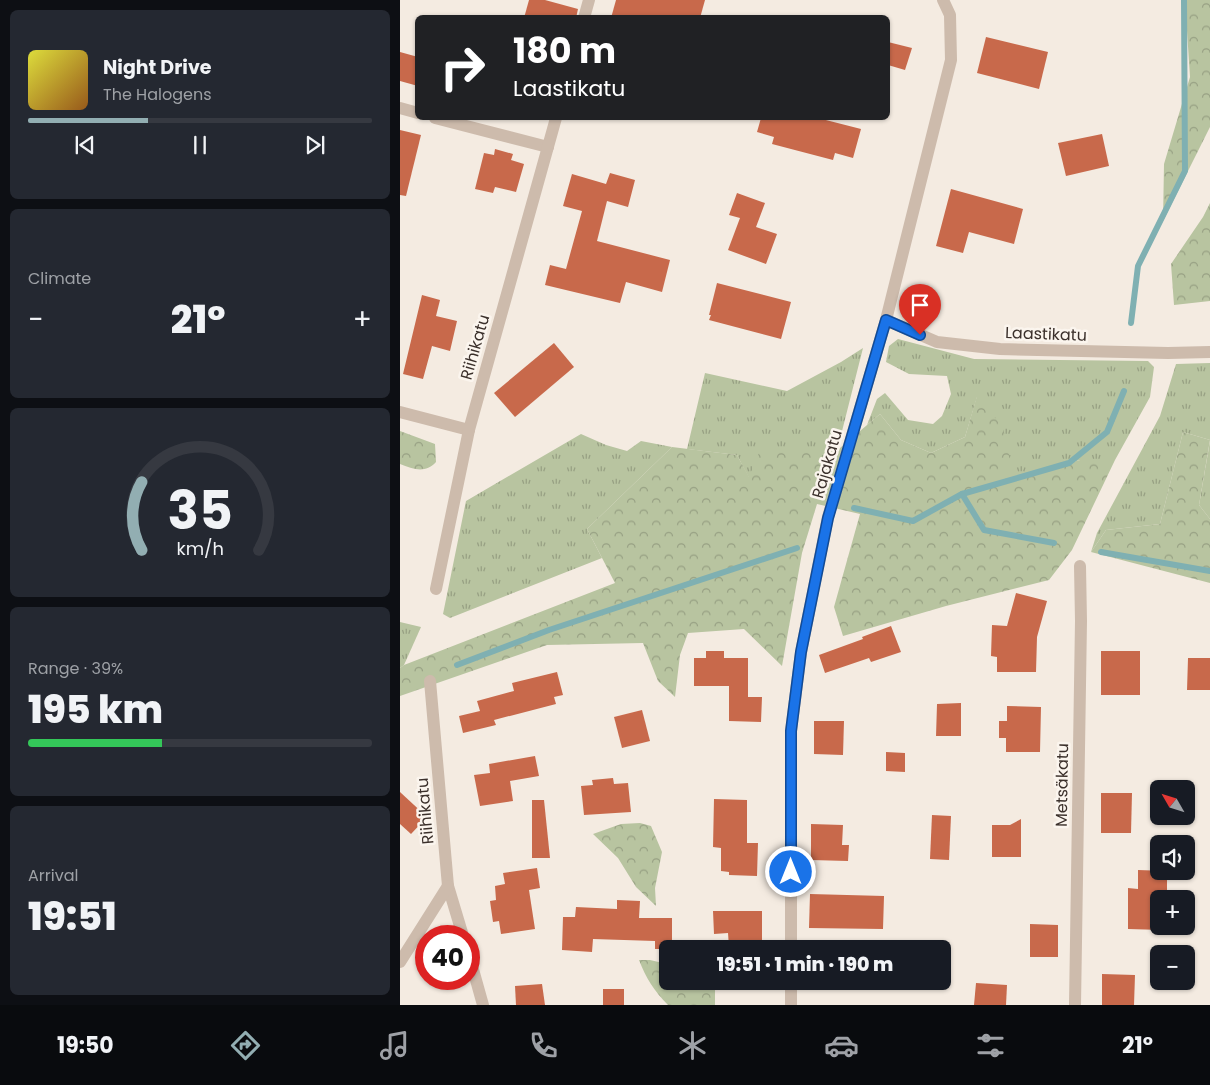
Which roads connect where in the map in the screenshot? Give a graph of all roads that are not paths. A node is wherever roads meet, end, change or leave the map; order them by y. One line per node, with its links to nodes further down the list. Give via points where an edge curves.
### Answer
1 (589, 0): 3 (street)
2 (943, 0): 9 (street, Rajakatu, via 950,15 951,60)
3 (585, 15)
4 (400, 108): 5 (street)
5 (415, 112)
6 (444, 120): 8 (street)
7 (555, 120): 8 (street, Riihikatu)
8 (548, 147): 12 (street, Riihikatu)
9 (886, 320): 10 (street, Laastikatu, via 937,342 982,347); 18 (street, Rajakatu, via 828,518 801,652 791,731)
10 (1210, 352)
11 (400, 412): 12 (street)
12 (469, 430): 14 (street, Riihikatu)
13 (1080, 566): 24 (street, Metsäkatu)
14 (436, 589)
15 (430, 681): 16 (street, Riihikatu)
16 (448, 886): 17 (street, Riihikatu); 19 (street)
17 (460, 925)
18 (791, 940)
19 (400, 962)
20 (479, 990): 22 (street)
21 (791, 990): 23 (street)
22 (483, 1005)
23 (791, 1005)
24 (1076, 1005)

